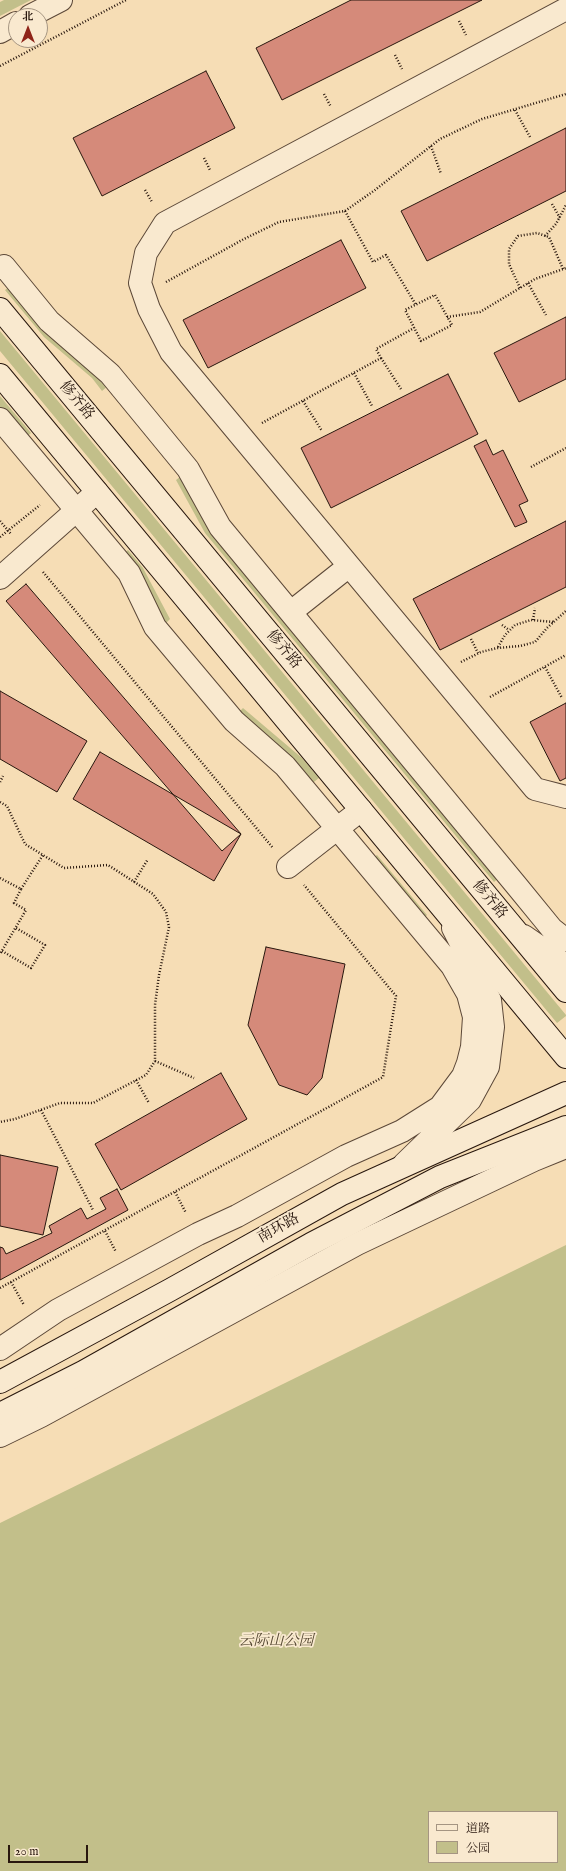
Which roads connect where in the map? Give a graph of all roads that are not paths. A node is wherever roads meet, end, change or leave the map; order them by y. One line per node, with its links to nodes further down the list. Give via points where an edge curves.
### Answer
1 (61, 0): 2 (street)
2 (46, 8)
3 (566, 9): 10 (street, via 164,223 146,253 140,283 149,309 171,352)
4 (0, 268): 12 (street, via 4,266 48,321 110,374 188,469 220,527)
5 (0, 309): 18 (street, 修齐路)
6 (0, 375): 8 (street)
7 (0, 419): 9 (street)
8 (97, 492): 9 (street); 14 (street)
9 (70, 516): 11 (street); 15 (street, via 129,573 155,627 234,721 285,766)
10 (349, 566): 12 (street); 13 (street, via 535,789)
11 (0, 578)
12 (291, 612): 19 (street, via 552,929)
13 (566, 797)
14 (361, 810): 15 (street); 17 (street)
15 (338, 828): 16 (street); 27 (street, via 452,966 468,994 474,1017 472,1047 463,1076 440,1107 402,1131 346,1156 79,1298)
16 (288, 866)
17 (444, 909): 22 (street); 26 (street, via 490,1000 494,1027 488,1067 470,1100)
18 (512, 928): 20 (street); 21 (street, 修齐路)
19 (566, 940)
20 (566, 966)
21 (566, 991)
22 (566, 1057)
23 (566, 1093): 26 (street, 南环路)
24 (566, 1126): 29 (street, 南环路, via 440,1177 311,1244 83,1372)
25 (566, 1147): 30 (street, via 356,1244)
26 (403, 1166): 28 (street, 南环路, via 342,1194)
27 (0, 1349)
28 (0, 1382)
29 (0, 1414)
30 (0, 1436)

